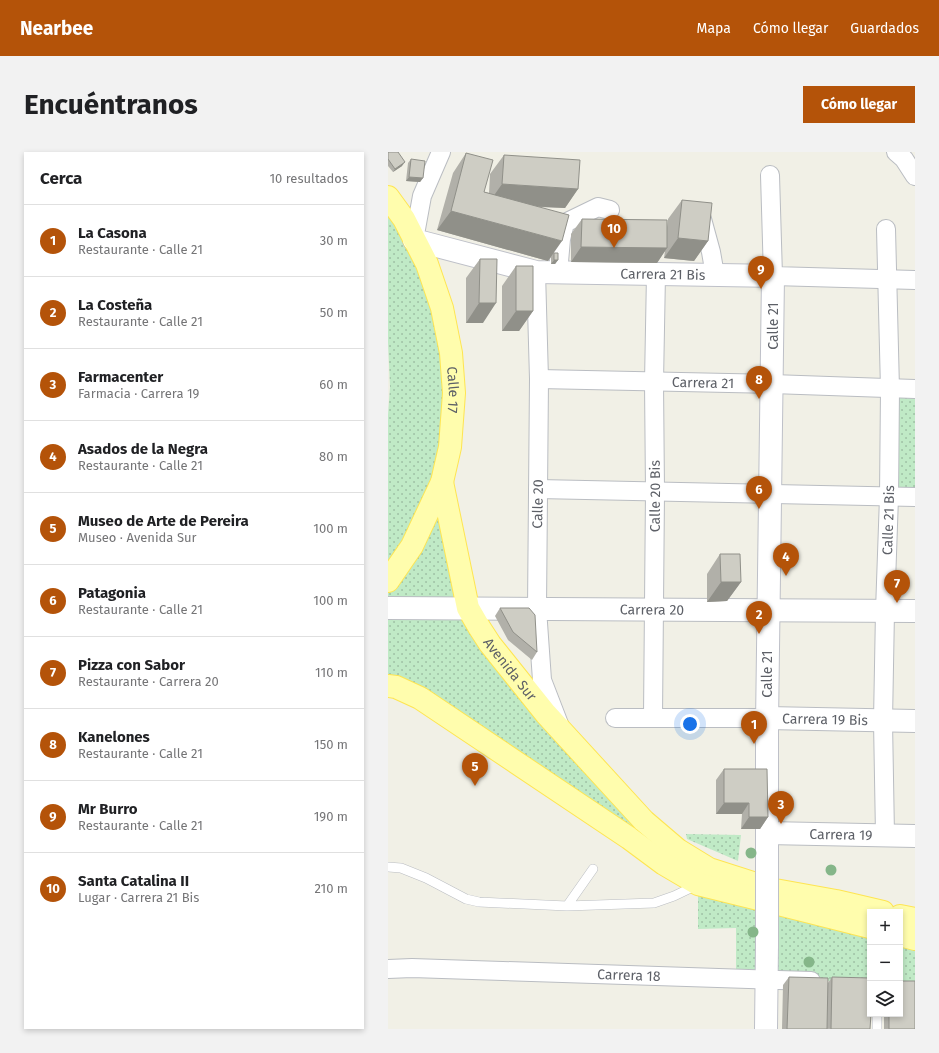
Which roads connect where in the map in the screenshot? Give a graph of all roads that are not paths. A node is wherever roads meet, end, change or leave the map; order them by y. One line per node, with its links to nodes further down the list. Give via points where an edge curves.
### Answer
1 (441, 152): 9 (street, via 422,196)
2 (896, 152): 4 (street)
3 (770, 175): 14 (street, Calle 21)
4 (915, 176)
5 (388, 197): 9 (main road, Calle 17, via 404,219)
6 (610, 210): 11 (street, via 598,207 566,223 560,239)
7 (692, 217): 13 (street, via 703,219)
8 (886, 229): 15 (street, Calle 21 Bis)
9 (414, 240): 10 (main road, Carrera 21 Bis); 22 (main road, Calle 17, via 427,264 442,308 451,353 454,401 450,447)
10 (536, 272): 11 (main road, Carrera 21 Bis); 17 (street, Calle 20)
11 (558, 273): 12 (main road, Carrera 21 Bis)
12 (656, 274): 13 (main road, Carrera 21 Bis); 18 (street, Calle 20 Bis)
13 (715, 275): 14 (main road, Carrera 21 Bis)
14 (773, 276): 15 (street, Carrera 21 Bis); 19 (main road, Calle 21)
15 (888, 278): 16 (street, Carrera 21 Bis); 20 (street, Calle 21 Bis)
16 (915, 280)
17 (539, 379): 18 (street, Carrera 21); 23 (street, Calle 20)
18 (654, 382): 19 (street, Carrera 21); 24 (street, Calle 20 Bis)
19 (772, 384): 20 (street, Carrera 21); 25 (main road, Calle 21)
20 (890, 389): 21 (street, Carrera 21); 26 (street, Calle 21 Bis)
21 (915, 389)
22 (442, 482): 28 (main road, Calle 17, via 412,546); 30 (main road, Avenida Sur)
23 (538, 489): 24 (street); 31 (street, Calle 20)
24 (655, 492): 25 (street); 32 (street, Calle 20 Bis)
25 (770, 494): 26 (street); 33 (main road, Calle 21)
26 (889, 497): 27 (street); 34 (street, Calle 21 Bis)
27 (915, 497)
28 (388, 581)
29 (388, 608): 30 (main road, Carrera 20)
30 (468, 608): 31 (main road, Carrera 20); 42 (main road, Avenida Sur, via 490,644)
31 (537, 609): 32 (main road, Carrera 20); 42 (street, Calle 20, via 542,680)
32 (653, 610): 33 (main road, Carrera 20); 37 (street, Calle 20 Bis)
33 (768, 610): 34 (main road, Carrera 20); 39 (main road, Calle 21)
34 (885, 611): 35 (main road, Carrera 20); 40 (street, Calle 21 Bis)
35 (915, 611)
36 (388, 686): 48 (main road, via 420,698 664,864)
37 (654, 717): 38 (street, Carrera 19 Bis); 39 (street, Carrera 19 Bis)
38 (615, 718)
39 (767, 718): 40 (main road, Carrera 19 Bis); 43 (main road, Calle 21)
40 (883, 721): 41 (main road, Carrera 19 Bis); 44 (street, Calle 21 Bis)
41 (915, 721)
42 (561, 731): 48 (main road, Avenida Sur, via 644,821)
43 (767, 833): 44 (main road, Carrera 19); 57 (main road, Calle 21, bridge)
44 (885, 835): 45 (main road, Carrera 19)
45 (915, 836)
46 (388, 867): 49 (lane, via 401,868 466,899 479,902)
47 (593, 869): 49 (lane)
48 (704, 876): 49 (lane, via 674,896 654,903); 50 (main road); 53 (main road)
49 (567, 906)
50 (870, 909)
51 (903, 917): 52 (main road)
52 (915, 919)
53 (867, 926)
54 (903, 936): 55 (main road)
55 (915, 939)
56 (388, 969): 57 (street, Carrera 18)
57 (767, 980): 58 (street, Carrera 18); 60 (main road, Calle 21)
58 (830, 981)
59 (877, 1017): 61 (lane)
60 (766, 1029)
61 (877, 1029)

